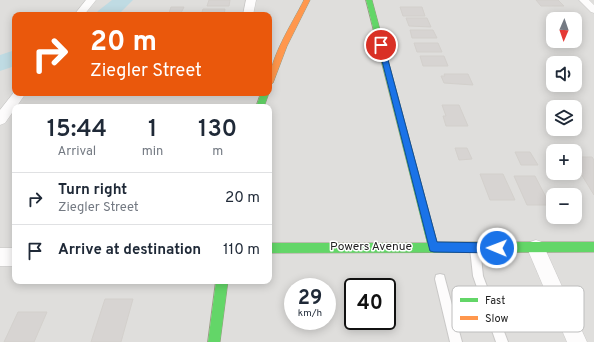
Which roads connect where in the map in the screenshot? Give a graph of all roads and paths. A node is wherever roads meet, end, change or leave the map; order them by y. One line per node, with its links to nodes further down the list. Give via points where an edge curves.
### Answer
1 (91, 0): 7 (street)
2 (252, 0): 8 (street)
3 (307, 0): 9 (street)
4 (369, 0): 13 (street)
5 (584, 0): 6 (street)
6 (594, 10)
7 (81, 12)
8 (249, 12)
9 (274, 58): 10 (street)
10 (272, 68)
11 (18, 96): 12 (street)
12 (0, 120)
13 (434, 247): 15 (street, Powers Avenue); 16 (street, Powers Avenue)
14 (594, 247): 17 (street, Powers Avenue)
15 (272, 248)
16 (475, 248): 17 (street, Powers Avenue); 22 (lane)
17 (536, 248): 23 (street)
18 (0, 257): 19 (street)
19 (12, 257)
20 (440, 279): 24 (lane)
21 (222, 284): 28 (street)
22 (482, 286)
23 (553, 286)
24 (452, 326)
25 (453, 332): 29 (lane)
26 (498, 332): 30 (lane)
27 (573, 332): 31 (street)
28 (214, 342)
29 (456, 342)
30 (502, 342)
31 (577, 342)

